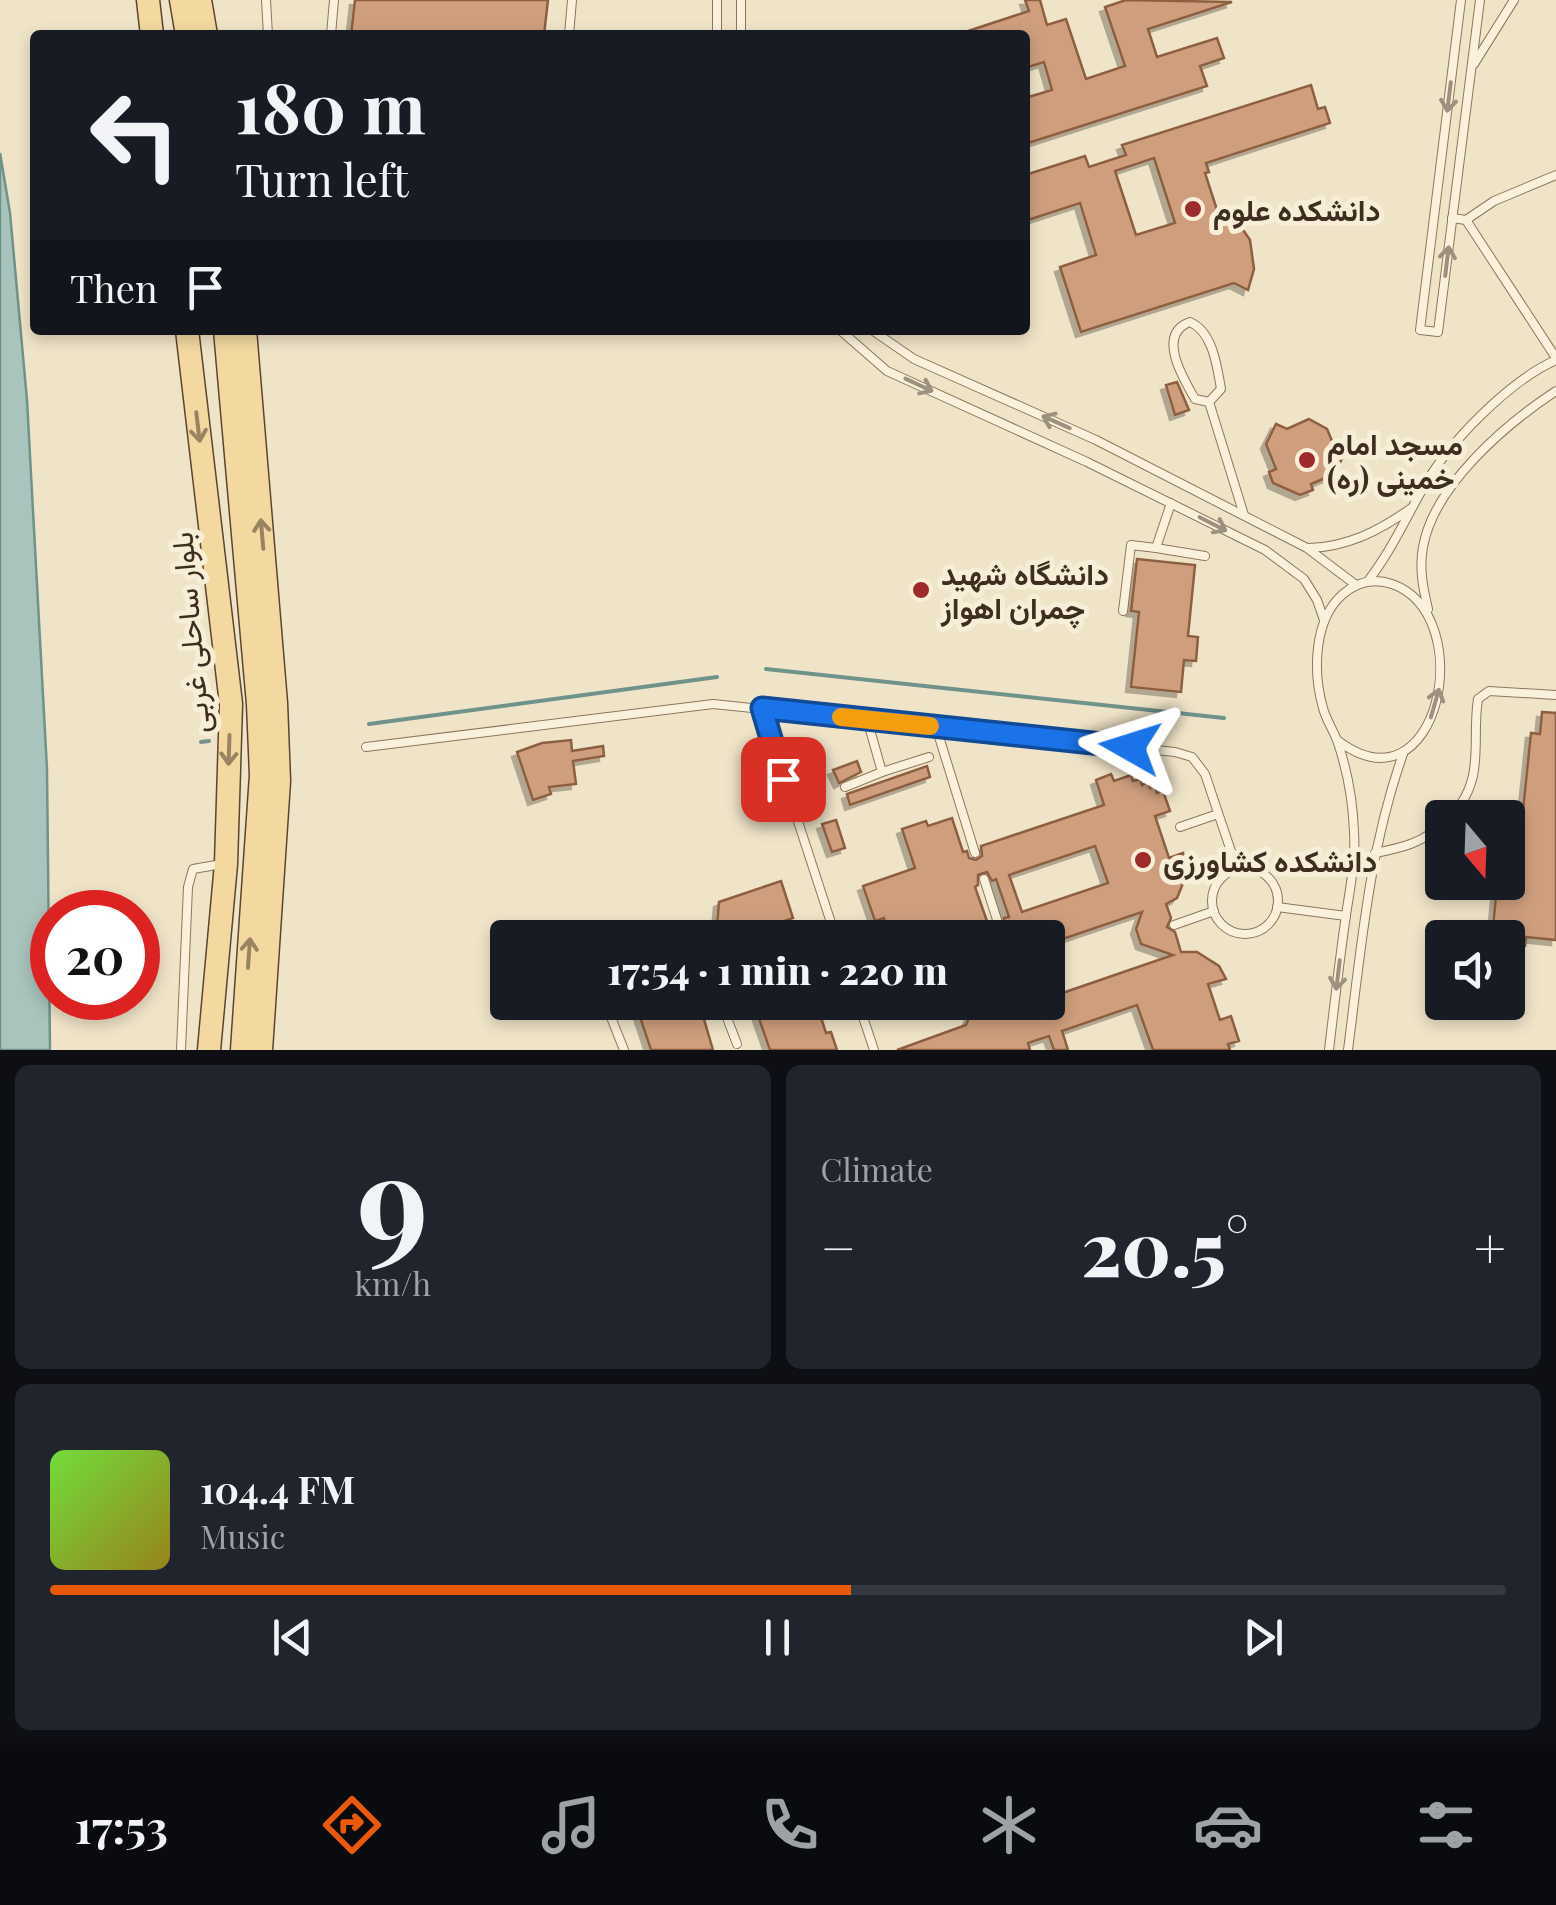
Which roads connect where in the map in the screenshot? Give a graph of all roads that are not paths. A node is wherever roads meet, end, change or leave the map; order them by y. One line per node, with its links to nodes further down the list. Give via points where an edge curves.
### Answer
1 (148, 0): 12 (main road)
2 (181, 0): 13 (main road)
3 (200, 0): 14 (main road)
4 (266, 0): 15 (lane)
5 (334, 0): 16 (lane)
6 (572, 0): 17 (lane)
7 (717, 0): 18 (lane)
8 (742, 0): 19 (lane)
9 (1462, 0): 22 (lane, one-way to 22, via 1420,330 1438,332)
10 (1480, 0): 20 (lane)
11 (1514, 0): 20 (lane)
12 (151, 30)
13 (186, 30)
14 (205, 30)
15 (268, 30)
16 (331, 30)
17 (569, 30)
18 (717, 30)
19 (741, 30)
20 (1471, 69): 22 (lane)
21 (1556, 175): 23 (lane)
22 (1452, 218): 23 (lane)
23 (1466, 220): 29 (lane)
24 (188, 335): 63 (main road, بلوار ساحلی غربی, one-way to 63, via 231,704)
25 (225, 335): 78 (main road, بلوار ساحلی غربی, one-way to 25, via 261,775)
26 (245, 335): 79 (main road, one-way to 26, via 278,781)
27 (846, 335): 34 (lane, one-way to 34, via 887,370)
28 (879, 335): 32 (lane, one-way to 28, via 914,359)
29 (1556, 359): 37 (lane, via 1456,440)
30 (1556, 391): 45 (lane, via 1468,465 1440,506 1423,544 1421,583)
31 (1210, 402): 31 (lane, via 1220,389 1218,369 1200,326 1190,322 1180,326 1172,345 1195,399); 38 (lane)
32 (1096, 440): 33 (lane); 34 (lane)
33 (1131, 458): 35 (lane); 38 (lane)
34 (1086, 462): 35 (lane)
35 (1120, 478): 36 (lane)
36 (1171, 503): 39 (lane); 46 (lane, one-way to 46, via 1265,550 1304,578)
37 (1414, 506): 40 (lane, via 1349,542); 42 (lane)
38 (1244, 515): 40 (lane)
39 (1156, 548): 41 (lane); 44 (lane, via 1130,545)
40 (1307, 548): 43 (lane)
41 (1205, 556)
42 (1368, 581): 43 (lane); 45 (lane, via 1404,589)
43 (1356, 585): 46 (lane)
44 (1123, 610)
45 (1429, 613): 53 (lane, one-way to 45, via 1428,727 1439,691)
46 (1324, 621): 51 (lane, via 1320,692)
47 (1556, 694): 57 (lane, via 1490,691 1478,699 1478,748)
48 (762, 708): 49 (lane); 52 (lane, via 713,704); 69 (lane)
49 (867, 720): 50 (lane); 55 (lane)
50 (936, 726): 58 (lane, via 1178,753 1205,774); 61 (lane)
51 (1337, 740): 53 (lane, via 1355,754); 68 (lane, via 1354,834)
52 (366, 747)
53 (1403, 754): 62 (lane)
54 (929, 757): 55 (lane)
55 (882, 772): 56 (lane)
56 (846, 786)
57 (1462, 800)
58 (1218, 814): 59 (lane); 64 (lane)
59 (1180, 827)
60 (1425, 838): 62 (lane)
61 (975, 853)
62 (1375, 853): 83 (lane)
63 (226, 864): 76 (lane, via 193,869 188,887); 77 (main road, بلوار ساحلی غربی)
64 (1236, 869): 66 (lane, via 1267,876); 67 (lane, via 1214,890)
65 (984, 879): 70 (lane)
66 (1277, 907): 67 (lane, via 1262,930 1246,934 1231,931); 68 (lane)
67 (1214, 911): 71 (lane)
68 (1346, 916): 82 (lane, one-way to 82)
69 (830, 920)
70 (997, 920)
71 (1174, 925)
72 (612, 1020): 80 (lane)
73 (729, 1020): 75 (lane)
74 (864, 1020): 81 (lane)
75 (738, 1044)
76 (181, 1045): 77 (lane)
77 (209, 1046)
78 (242, 1050)
79 (262, 1050)
80 (624, 1050)
81 (874, 1050)
82 (1329, 1050)
83 (1348, 1050)

